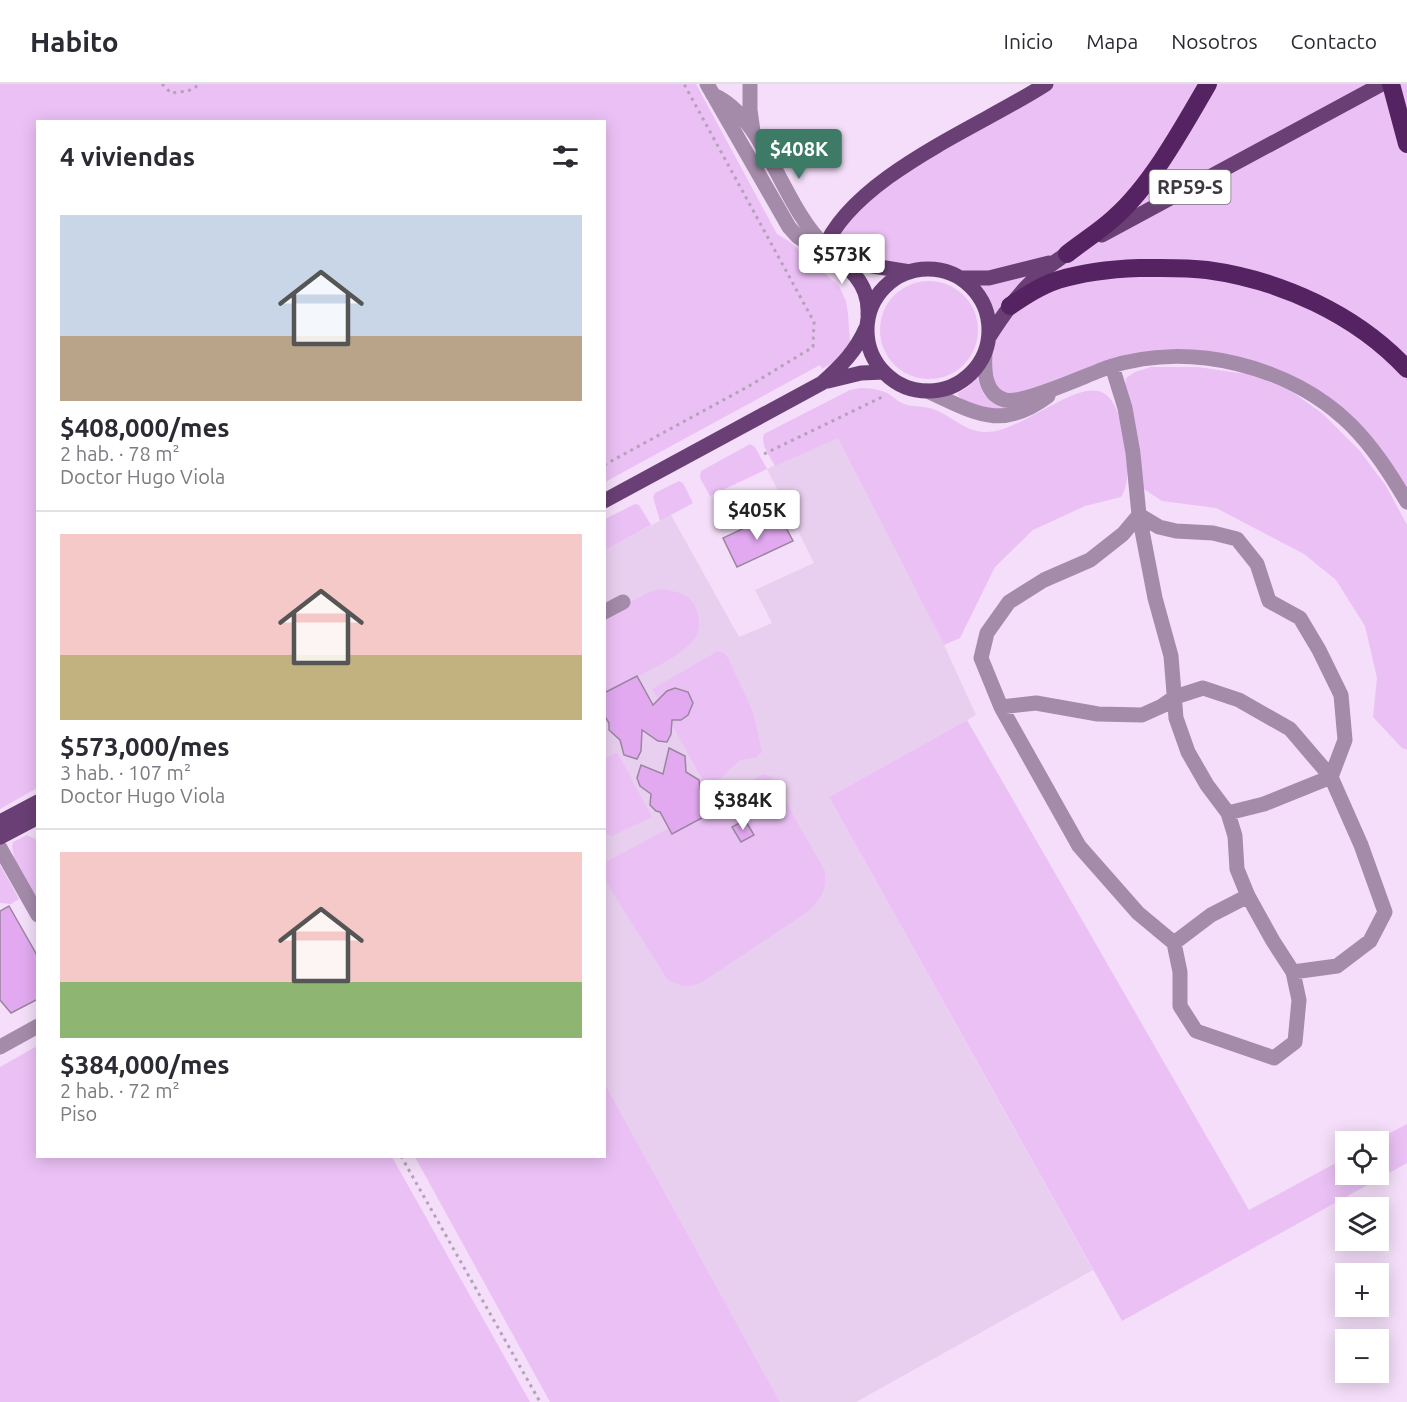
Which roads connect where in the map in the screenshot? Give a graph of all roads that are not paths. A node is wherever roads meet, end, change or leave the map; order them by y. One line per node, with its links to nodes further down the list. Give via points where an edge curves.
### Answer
1 (750, 84): 7 (street)
2 (1046, 84): 9 (main road, via 871,190 837,225)
3 (1208, 84): 10 (highway, via 1142,187 1116,217)
4 (1382, 84): 10 (main road, RP59-S)
5 (1391, 84): 8 (highway)
6 (710, 90): 7 (street, via 733,107); 9 (street, via 789,227 798,237)
7 (753, 131): 9 (street, via 800,215)
8 (1407, 144)
9 (824, 248): 11 (main road, via 852,261); 14 (main road, via 859,280 869,305)
10 (1059, 258): 12 (main road, RP59-S, via 989,278); 13 (main road, RP59-S, via 1030,282)
11 (910, 272): 12 (main road, via 944,271); 14 (main road, via 883,289)
12 (960, 278): 15 (main road, via 983,303)
13 (1010, 306): 15 (main road, RP59-S); 18 (highway, via 1056,280 1084,274 1123,269 1205,270 1282,288 1320,306 1362,330)
14 (868, 321): 19 (main road, via 871,350); 20 (main road, via 849,358)
15 (989, 337): 16 (main road)
16 (985, 354): 21 (street, via 985,380 1004,399 1020,400); 22 (main road, via 968,377 948,387)
17 (1112, 366): 21 (street); 24 (street, via 1142,359 1212,359 1250,367 1292,384 1351,425 1385,465); 25 (street, via 1125,408)
18 (1407, 369)
19 (884, 372): 20 (main road); 22 (main road, via 903,386)
20 (822, 382): 23 (main road)
21 (1060, 387): 22 (street, via 1040,402 1005,416 983,416)
22 (927, 391)
23 (606, 500)
24 (1407, 502)
25 (1139, 515): 28 (street, via 1171,656); 29 (street, via 1123,534 1090,560 1044,580 1009,602 987,633 981,658); 30 (street, via 1176,531 1237,539 1257,564 1269,601 1300,618 1341,696 1345,740)
26 (623, 602): 27 (street)
27 (606, 611)
28 (1175, 697): 29 (street, via 1142,715 1098,714 1036,703); 30 (street, via 1203,688 1239,700 1290,729); 32 (street, via 1176,718 1188,752)
29 (1001, 707): 39 (street, via 1079,846 1138,913)
30 (1331, 777): 32 (street, via 1264,804); 40 (street, via 1385,912 1370,941 1337,966)
31 (36, 803): 34 (main road)
32 (1228, 813): 37 (street, via 1235,836 1237,869)
33 (36, 821): 35 (main road)
34 (0, 822)
35 (0, 837)
36 (0, 848): 38 (street)
37 (1248, 896): 39 (street, via 1211,915); 40 (street)
38 (36, 911)
39 (1174, 943): 40 (street, via 1180,972 1180,1006 1196,1030 1274,1058 1295,1042 1299,1000)
40 (1293, 972)
41 (36, 1027): 42 (street)
42 (0, 1047)

